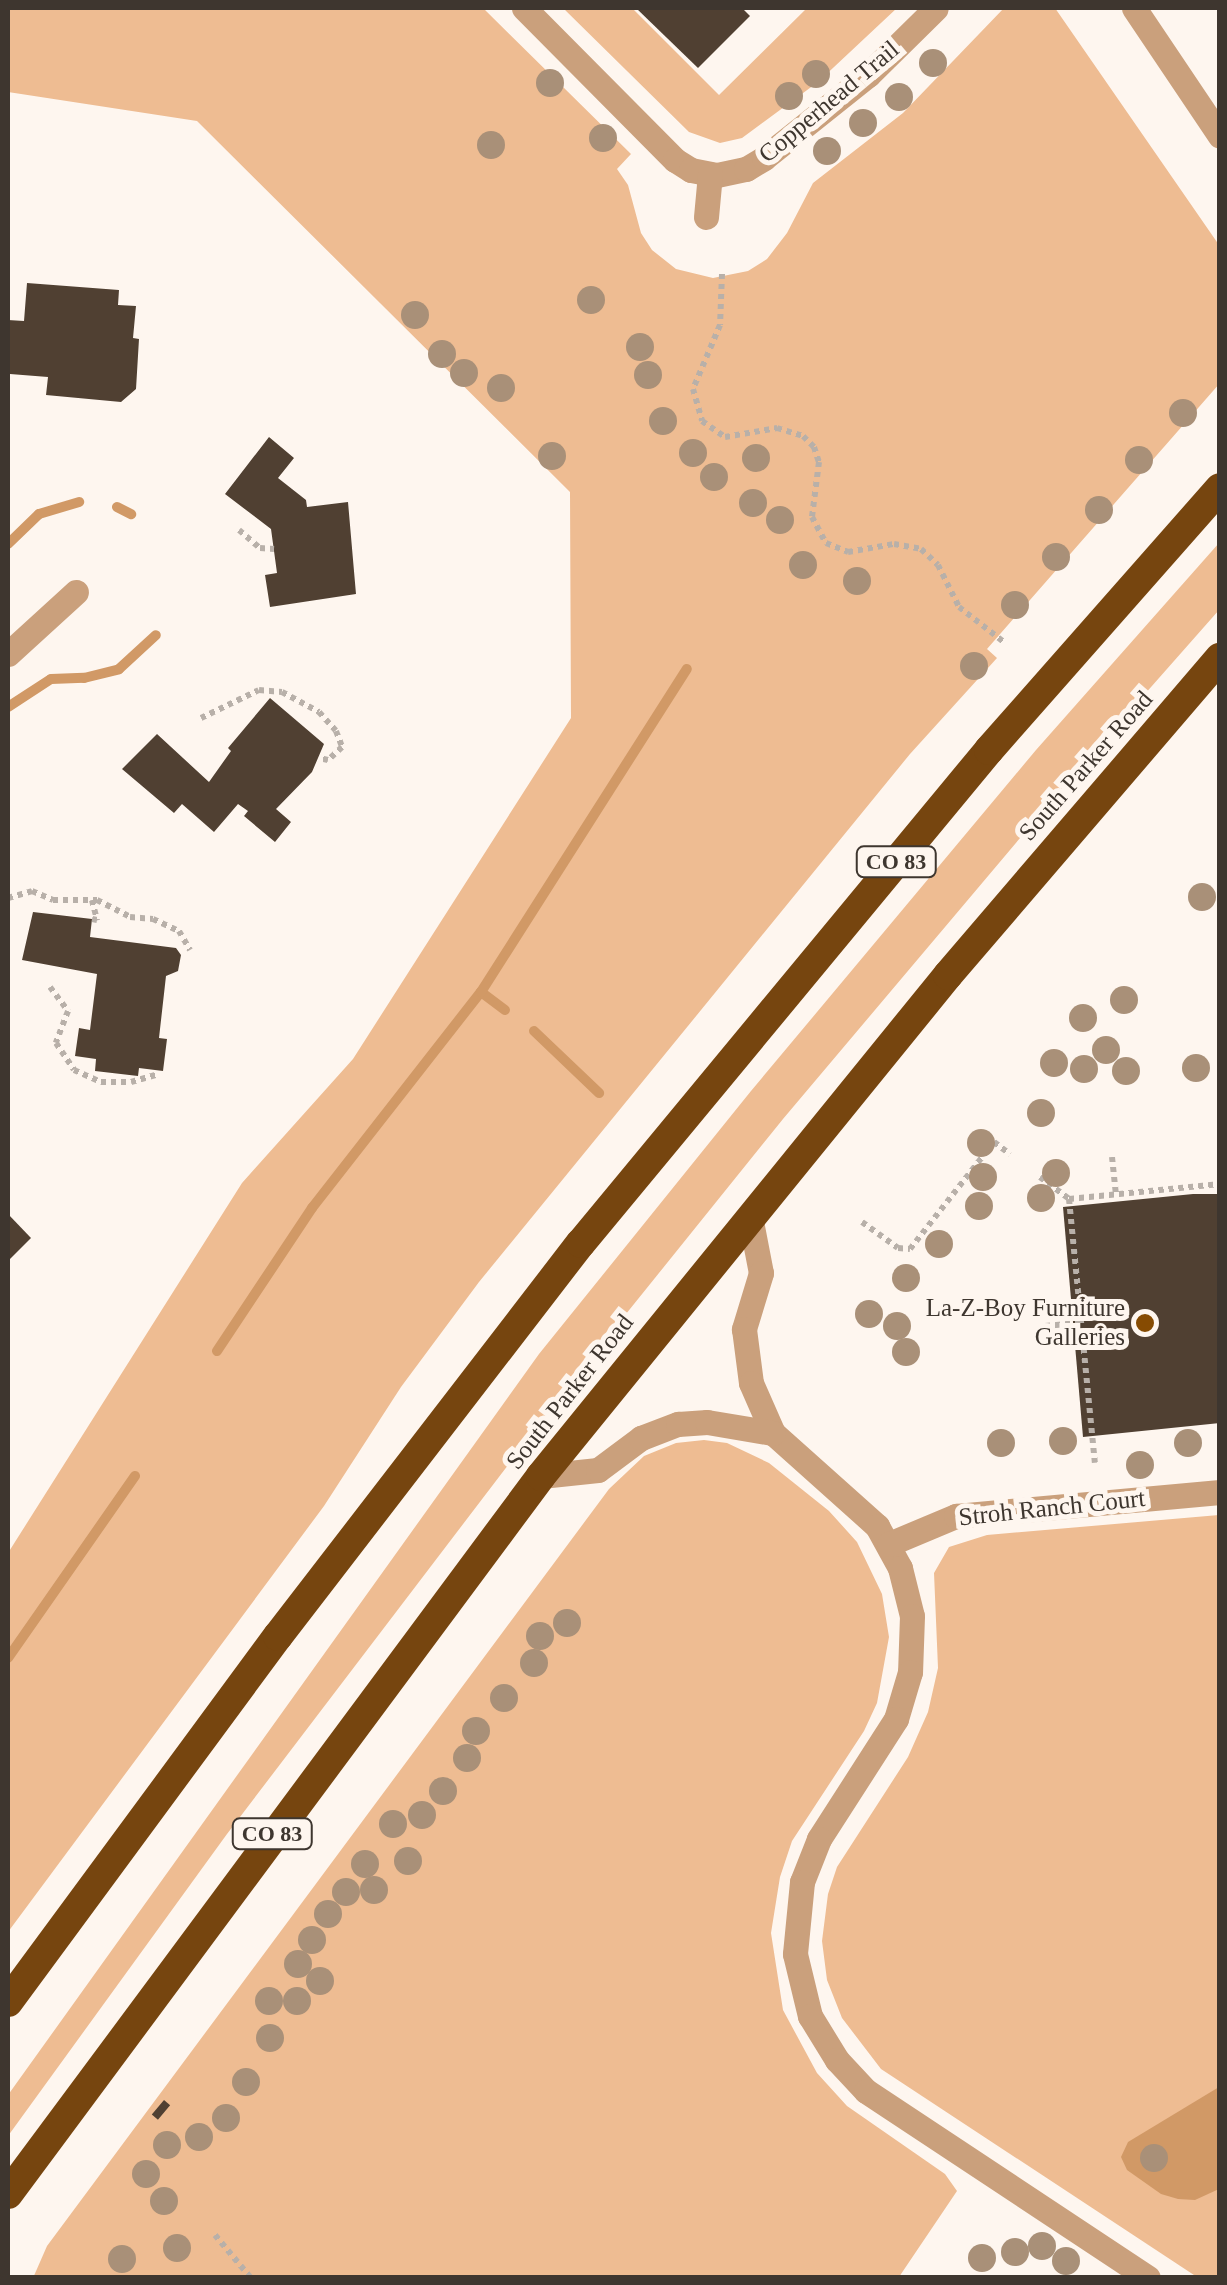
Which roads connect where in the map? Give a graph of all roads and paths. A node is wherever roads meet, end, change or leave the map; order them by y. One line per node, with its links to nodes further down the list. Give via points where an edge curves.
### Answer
1 (524, 8): 5 (street, via 674,160)
2 (936, 8): 5 (street, Copperhead Trail, via 868,75 764,158 735,173)
3 (1134, 8): 4 (street)
4 (1220, 136)
5 (710, 174): 6 (street)
6 (706, 218)
7 (722, 274): 12 (path, via 720,325 692,389 702,421 731,438 777,428 804,436 820,462 812,517 826,542 848,552 894,544 920,549 938,565 959,606)
8 (1220, 488): 38 (highway, CO 83, via 989,750 581,1243)
9 (239, 530): 10 (path, via 260,548)
10 (274, 549)
11 (76, 592): 13 (street)
12 (1004, 642)
13 (8, 654)
14 (1220, 658): 29 (highway, South Parker Road / CO 83)
15 (200, 718): 16 (path, via 259,690 282,692 336,730 342,746 328,760)
16 (319, 758)
17 (8, 898): 18 (path, via 32,891 54,900)
18 (92, 900): 19 (path); 20 (path, via 179,931)
19 (92, 920)
20 (190, 950)
21 (50, 988): 22 (path, via 68,1011 56,1044 74,1070 101,1082)
22 (159, 1074)
23 (1010, 1154): 30 (path, via 994,1142 910,1249 898,1248)
24 (1112, 1157): 27 (path)
25 (1040, 1177): 28 (path)
26 (1220, 1184): 27 (path)
27 (1116, 1194): 28 (path)
28 (1068, 1199): 31 (path)
29 (750, 1216): 33 (street, via 761,1272 744,1330 745,1358); 35 (highway, South Parker Road / CO 83)
30 (862, 1222)
31 (1081, 1322): 32 (path); 34 (path)
32 (1045, 1326)
33 (773, 1433): 35 (street, via 678,1424 630,1444 598,1470); 37 (street, via 858,1504)
34 (1095, 1463)
35 (541, 1476): 39 (highway, South Parker Road / CO 83)
36 (1220, 1492): 37 (street, Stroh Ranch Court, via 956,1516)
37 (889, 1544): 42 (street, via 910,1604 910,1672 891,1731 819,1840 802,1882 795,1954 806,2004 832,2054 866,2091)
38 (8, 2002)
39 (8, 2194)
40 (215, 2235): 41 (path)
41 (251, 2278)
42 (1148, 2278)

